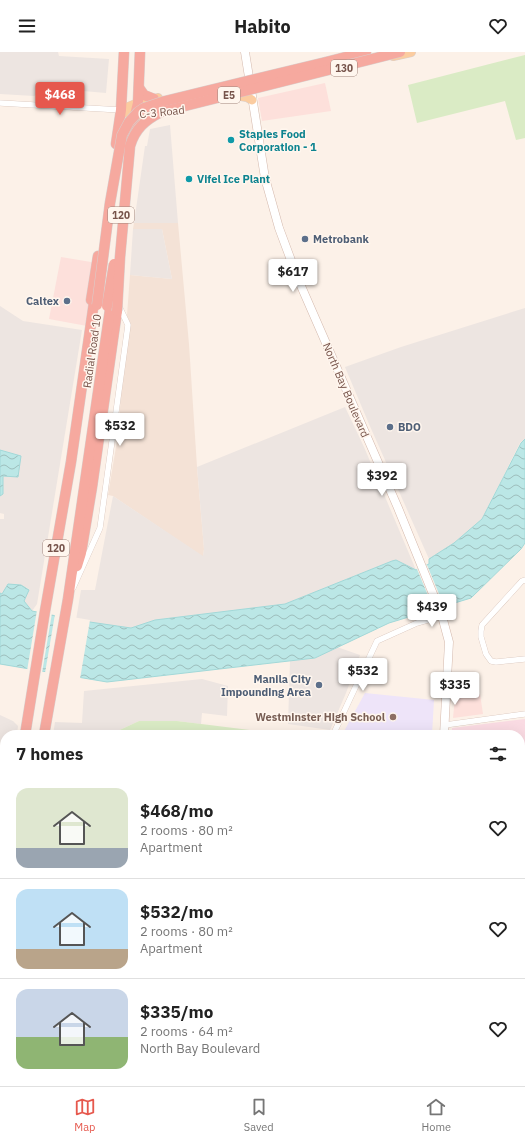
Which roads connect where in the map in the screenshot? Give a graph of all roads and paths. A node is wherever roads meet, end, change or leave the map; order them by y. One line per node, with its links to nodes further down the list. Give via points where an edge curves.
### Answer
1 (124, 52): 14 (highway, Radial Road 10 / 120)
2 (140, 52): 9 (highway, Radial Road 10 / 120)
3 (245, 52): 8 (main road, North Bay Boulevard)
4 (353, 52): 8 (main road, C-3 Road / 130)
5 (366, 52): 18 (highway, E5, bridge, via 165,101 142,109 132,119 122,136)
6 (400, 52): 19 (highway, E5, bridge, via 161,112 141,125 132,140)
7 (411, 52): 10 (main road, 130)
8 (248, 77): 10 (main road, North Bay Boulevard); 11 (main road, C-3 Road / 130)
9 (139, 88): 11 (highway, via 144,95); 13 (highway, Radial Road 10 / 120)
10 (252, 96): 15 (main road, C-3 Road, via 241,96 195,109); 25 (main road, North Bay Boulevard, via 265,178 279,228 298,279)
11 (154, 99): 13 (main road, C-3 Road / 130)
12 (0, 103): 14 (street)
13 (138, 103): 14 (main road, C-3 Road / 130); 16 (highway, Radial Road 10 / 120)
14 (121, 110): 16 (main road, C-3 Road); 20 (highway, Radial Road 10 / 120)
15 (152, 113): 16 (main road, C-3 Road); 17 (highway, via 143,120)
16 (135, 116): 17 (highway, Radial Road 10 / 120)
17 (130, 138): 21 (highway, Radial Road 10 / 120)
18 (110, 203): 19 (highway, bridge, via 102,306); 22 (highway, bridge, via 98,256 66,461)
19 (124, 205): 24 (highway, bridge, via 118,311 82,553)
20 (96, 289): 21 (highway); 22 (highway, Radial Road 10 / 120)
21 (112, 292): 24 (highway, Radial Road 10 / 120); 24 (street, via 128,325 101,524)
22 (66, 484): 29 (highway, Radial Road 10 / 120)
23 (525, 580): 26 (street, via 482,625 481,631 486,654 491,661)
24 (68, 599): 30 (highway, Radial Road 10 / 120)
25 (441, 612): 28 (main road, North Bay Boulevard, via 449,642); 31 (street, via 378,641)
26 (525, 659)
27 (525, 714): 28 (street)
28 (445, 725): 32 (main road, North Bay Boulevard)
29 (26, 730)
30 (45, 730)
31 (336, 730)
32 (444, 730)

